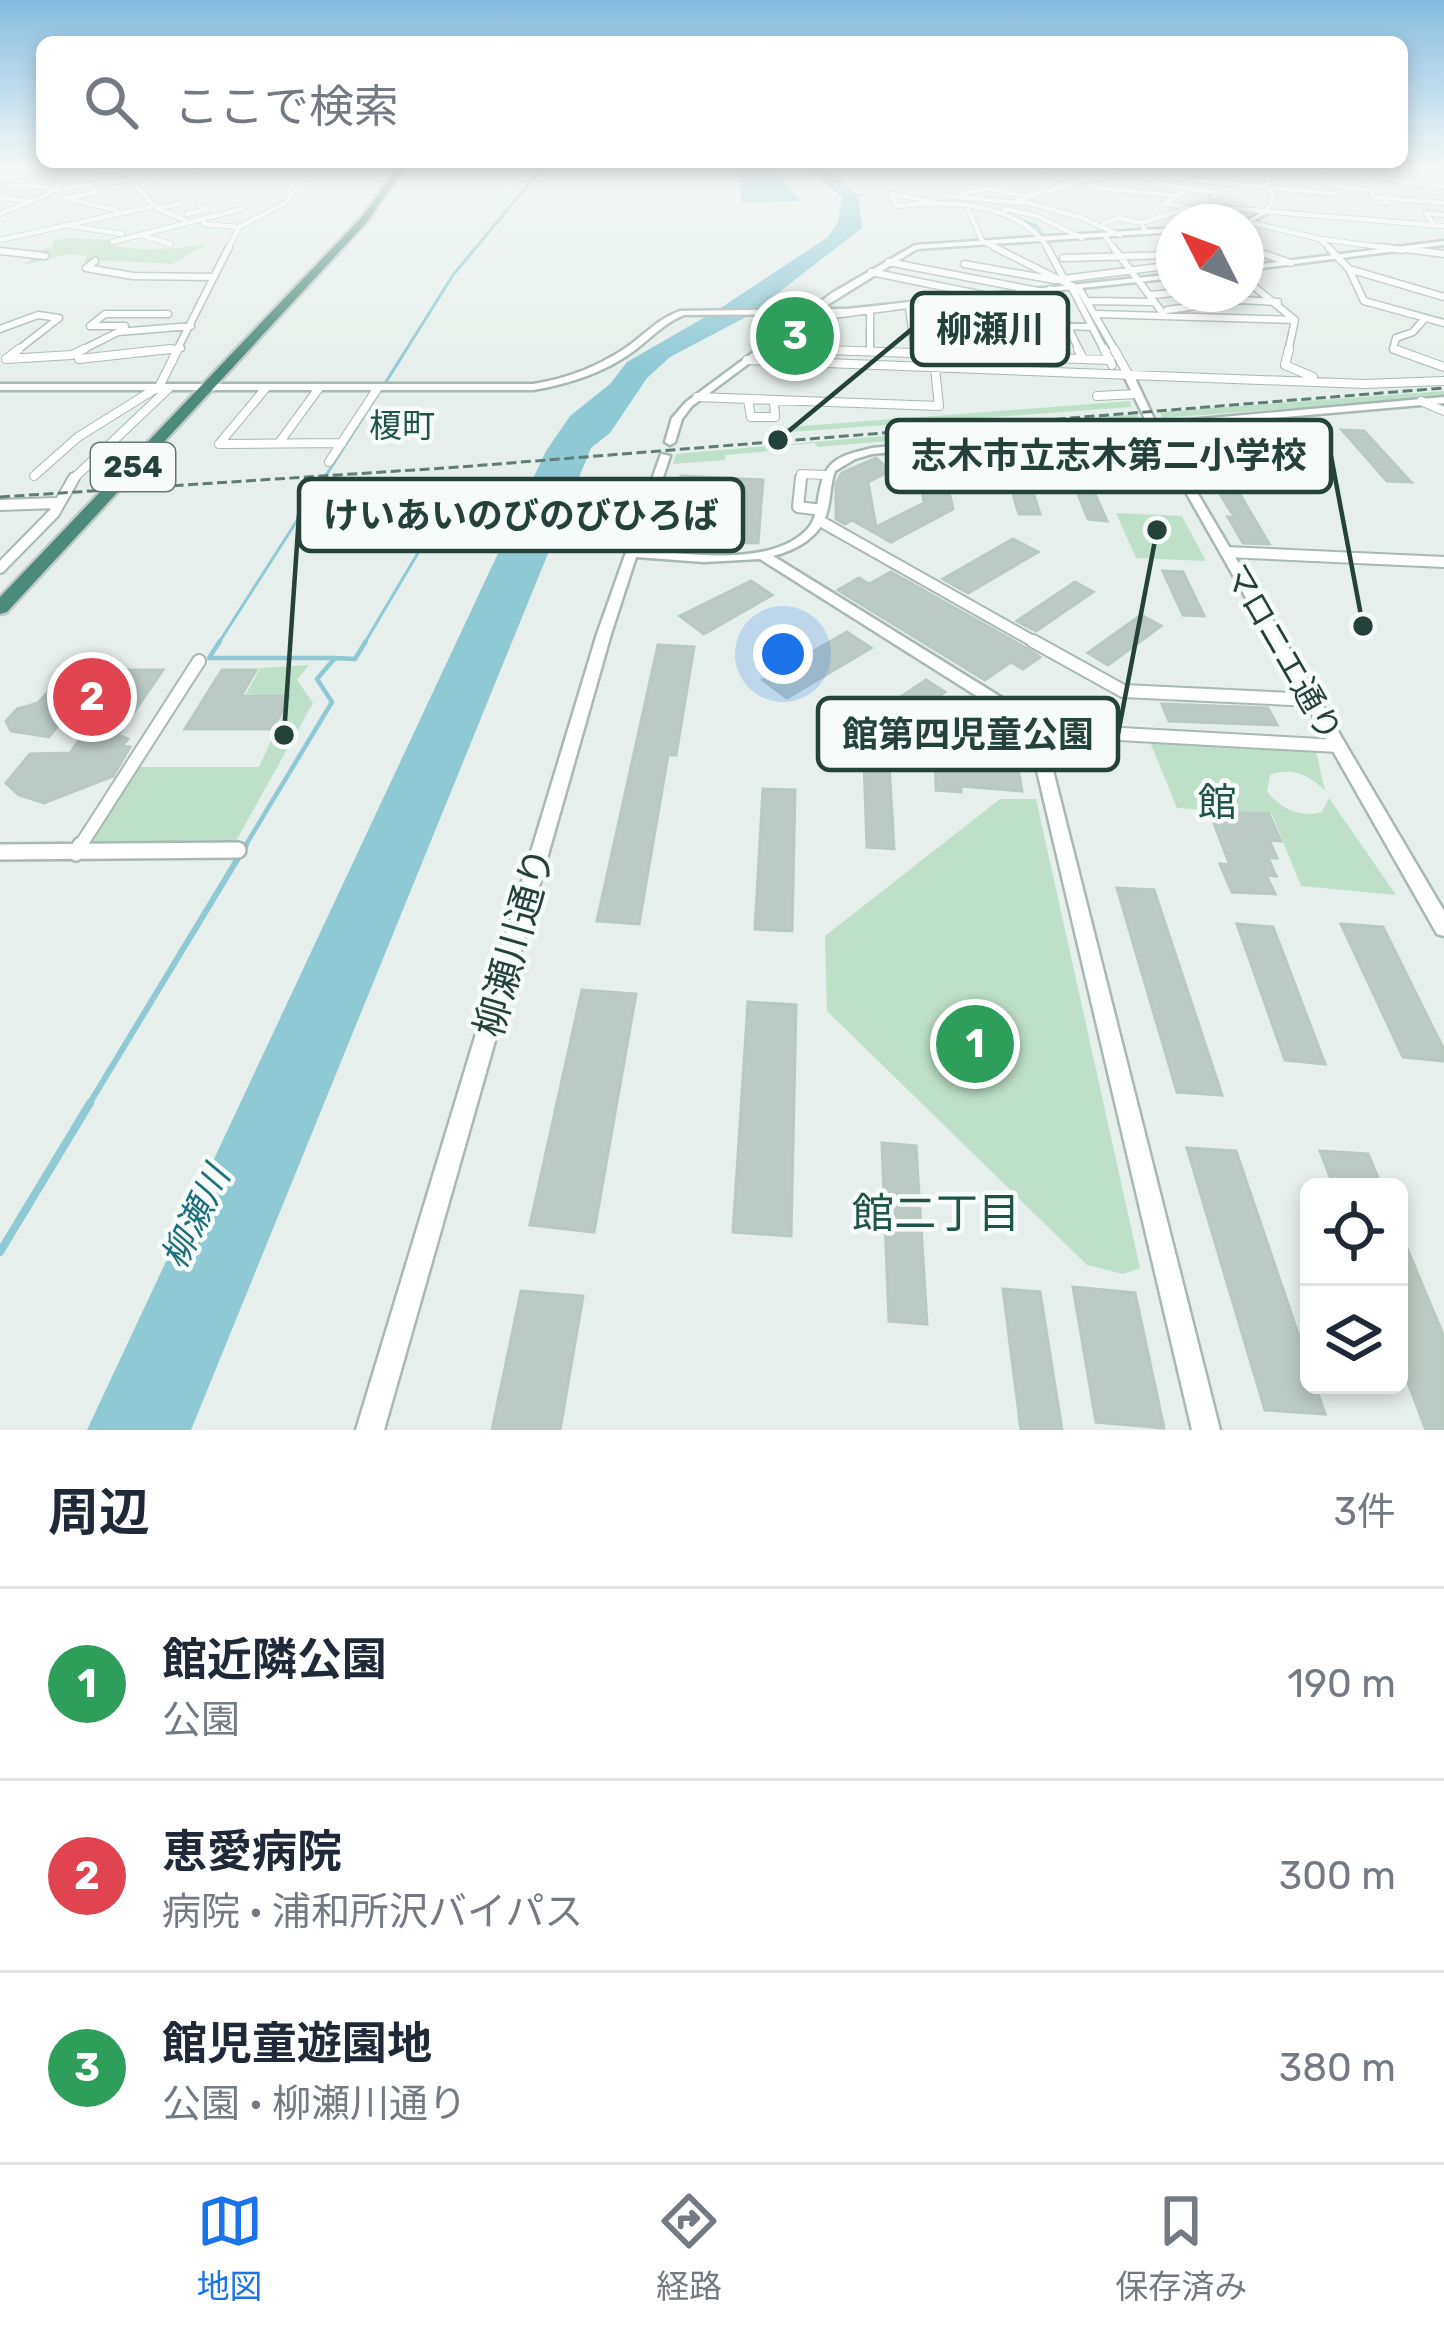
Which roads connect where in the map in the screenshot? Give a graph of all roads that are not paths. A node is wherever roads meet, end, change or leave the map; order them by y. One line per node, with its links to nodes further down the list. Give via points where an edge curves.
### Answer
1 (131, 234): 12 (street)
2 (145, 234): 12 (street)
3 (235, 234): 47 (street)
4 (349, 234): 101 (highway, 254)
5 (981, 234): 21 (street)
6 (1039, 234): 18 (street)
7 (1073, 234): 16 (street)
8 (1117, 234): 13 (street)
9 (1124, 234): 13 (street, 柳瀬川通り)
10 (1299, 234): 15 (street)
11 (1413, 234): 24 (street)
12 (141, 235): 19 (street); 23 (street)
13 (1120, 235): 14 (street, 柳瀬川通り)
14 (1105, 236): 16 (street, 柳瀬川通り); 34 (street)
15 (1309, 236): 17 (street); 20 (street)
16 (1082, 238): 18 (street, 柳瀬川通り)
17 (1320, 239): 25 (street); 33 (street)
18 (1048, 241): 21 (street, 柳瀬川通り); 32 (street); 48 (street)
19 (112, 242)
20 (1295, 242)
21 (986, 243): 27 (street); 36 (street, 柳瀬川通り, via 922,245); 41 (street, via 964,264)
22 (1444, 243): 24 (street)
23 (171, 244)
24 (1418, 247): 25 (street)
25 (1404, 249): 29 (street); 33 (street)
26 (0, 251): 30 (street)
27 (1009, 254): 41 (street); 48 (street)
28 (1264, 254): 37 (street)
29 (1444, 254)
30 (45, 256)
31 (1156, 256): 34 (street)
32 (1063, 258): 34 (street); 51 (street)
33 (1334, 258): 37 (street); 42 (street)
34 (1123, 259): 43 (street)
35 (95, 261): 46 (street, via 86,268)
36 (888, 262): 44 (street, 柳瀬川通り); 45 (street)
37 (1291, 263): 39 (street)
38 (192, 265): 46 (street)
39 (1264, 266)
40 (1156, 267): 43 (street)
41 (991, 269): 48 (street)
42 (1349, 269): 58 (street); 69 (street, via 1364,302)
43 (1130, 270): 50 (street); 51 (street)
44 (871, 272): 52 (street); 65 (street, 柳瀬川通り)
45 (946, 274): 52 (street); 54 (street)
46 (180, 277): 47 (street)
47 (214, 277): 74 (street)
48 (1061, 278): 51 (street)
49 (1156, 278): 50 (street)
50 (1137, 280): 51 (street); 60 (street)
51 (1073, 281): 53 (street); 62 (street); 76 (street)
52 (930, 284): 57 (street)
53 (1050, 290): 54 (street); 75 (street)
54 (1038, 291): 56 (street)
55 (1264, 292): 63 (street)
56 (1017, 293): 57 (street); 73 (street)
57 (986, 297): 61 (street); 71 (street)
58 (1444, 297)
59 (1156, 298): 60 (street)
60 (1152, 299): 62 (street); 67 (street)
61 (946, 301): 64 (street); 86 (street)
62 (1088, 301): 68 (street)
63 (1278, 302): 67 (street); 70 (street)
64 (912, 306): 65 (street); 66 (street); 84 (street)
65 (811, 313): 81 (street, 柳瀬川通り); 103 (street, via 670,317 623,353 556,383)
66 (869, 313): 82 (street, via 826,316); 83 (street)
67 (1162, 313): 68 (street); 70 (street)
68 (1096, 314): 95 (street)
69 (1425, 319): 72 (street); 93 (street, via 1396,338 1393,350)
70 (1295, 320): 96 (street, via 1285,365)
71 (990, 323): 73 (street); 87 (street)
72 (1444, 323)
73 (1029, 324): 75 (street); 88 (street)
74 (191, 326): 77 (street); 80 (street)
75 (1066, 326): 76 (street); 89 (street)
76 (1092, 327): 91 (street)
77 (152, 328): 79 (street); 79 (street, via 169,313 106,314 90,326 128,326)
78 (0, 329): 92 (street, via 38,315 59,318)
79 (121, 332): 85 (street)
80 (181, 348): 85 (street, via 79,359); 100 (street)
81 (764, 348): 82 (street); 90 (street, 柳瀬川通り)
82 (824, 350): 83 (street)
83 (870, 351): 84 (street)
84 (915, 352): 86 (street)
85 (77, 353): 92 (street)
86 (957, 354): 87 (street)
87 (1001, 355): 88 (street)
88 (1042, 357): 89 (street)
89 (1083, 358): 91 (street)
90 (747, 360): 94 (street); 106 (street, 柳瀬川通り)
91 (1110, 360): 95 (street)
92 (3, 361)
93 (1444, 367)
94 (934, 368): 95 (street); 108 (street, via 939,406)
95 (1122, 374): 96 (street); 104 (street, マロニエ通り)
96 (1320, 380): 97 (street)
97 (1444, 381)
98 (0, 387): 100 (street)
99 (319, 388): 102 (street); 103 (street); 113 (street)
100 (160, 389): 101 (street); 117 (street, via 78,437); 118 (street)
101 (200, 389): 102 (street); 126 (highway, 254); 127 (highway, 254)
102 (265, 389): 113 (street, via 219,444)
103 (377, 389): 114 (street)
104 (1137, 394): 105 (street); 112 (street, マロニエ通り)
105 (1096, 396)
106 (697, 398): 107 (street); 122 (street, 柳瀬川通り, via 679,415)
107 (748, 400): 108 (street); 108 (street, via 754,419 775,417)
108 (774, 400)
109 (1444, 400): 110 (street)
110 (1421, 401): 111 (street); 112 (street)
111 (1444, 411)
112 (1154, 426): 116 (street, via 849,458); 121 (street, マロニエ通り)
113 (279, 443): 114 (street)
114 (342, 443): 115 (street)
115 (329, 462)
116 (825, 475): 120 (street); 120 (street, via 801,473 798,507)
117 (34, 476)
118 (56, 503): 119 (street); 125 (street)
119 (0, 505)
120 (821, 515): 123 (street, via 801,541); 129 (street, via 1123,691)
121 (1226, 552): 124 (street); 129 (street, マロニエ通り)
122 (631, 554): 123 (street); 136 (street, 柳瀬川通り)
123 (763, 555): 130 (street)
124 (1444, 562)
125 (0, 568)
126 (0, 589)
127 (0, 608)
128 (199, 661): 134 (street)
129 (1312, 700): 131 (street, マロニエ通り)
130 (1029, 729): 131 (street); 137 (street, via 1039,744)
131 (1338, 746): 135 (street, マロニエ通り)
132 (238, 850): 134 (street)
133 (0, 852): 134 (street)
134 (76, 853)
135 (1444, 928)
136 (370, 1430)
137 (1206, 1430)

